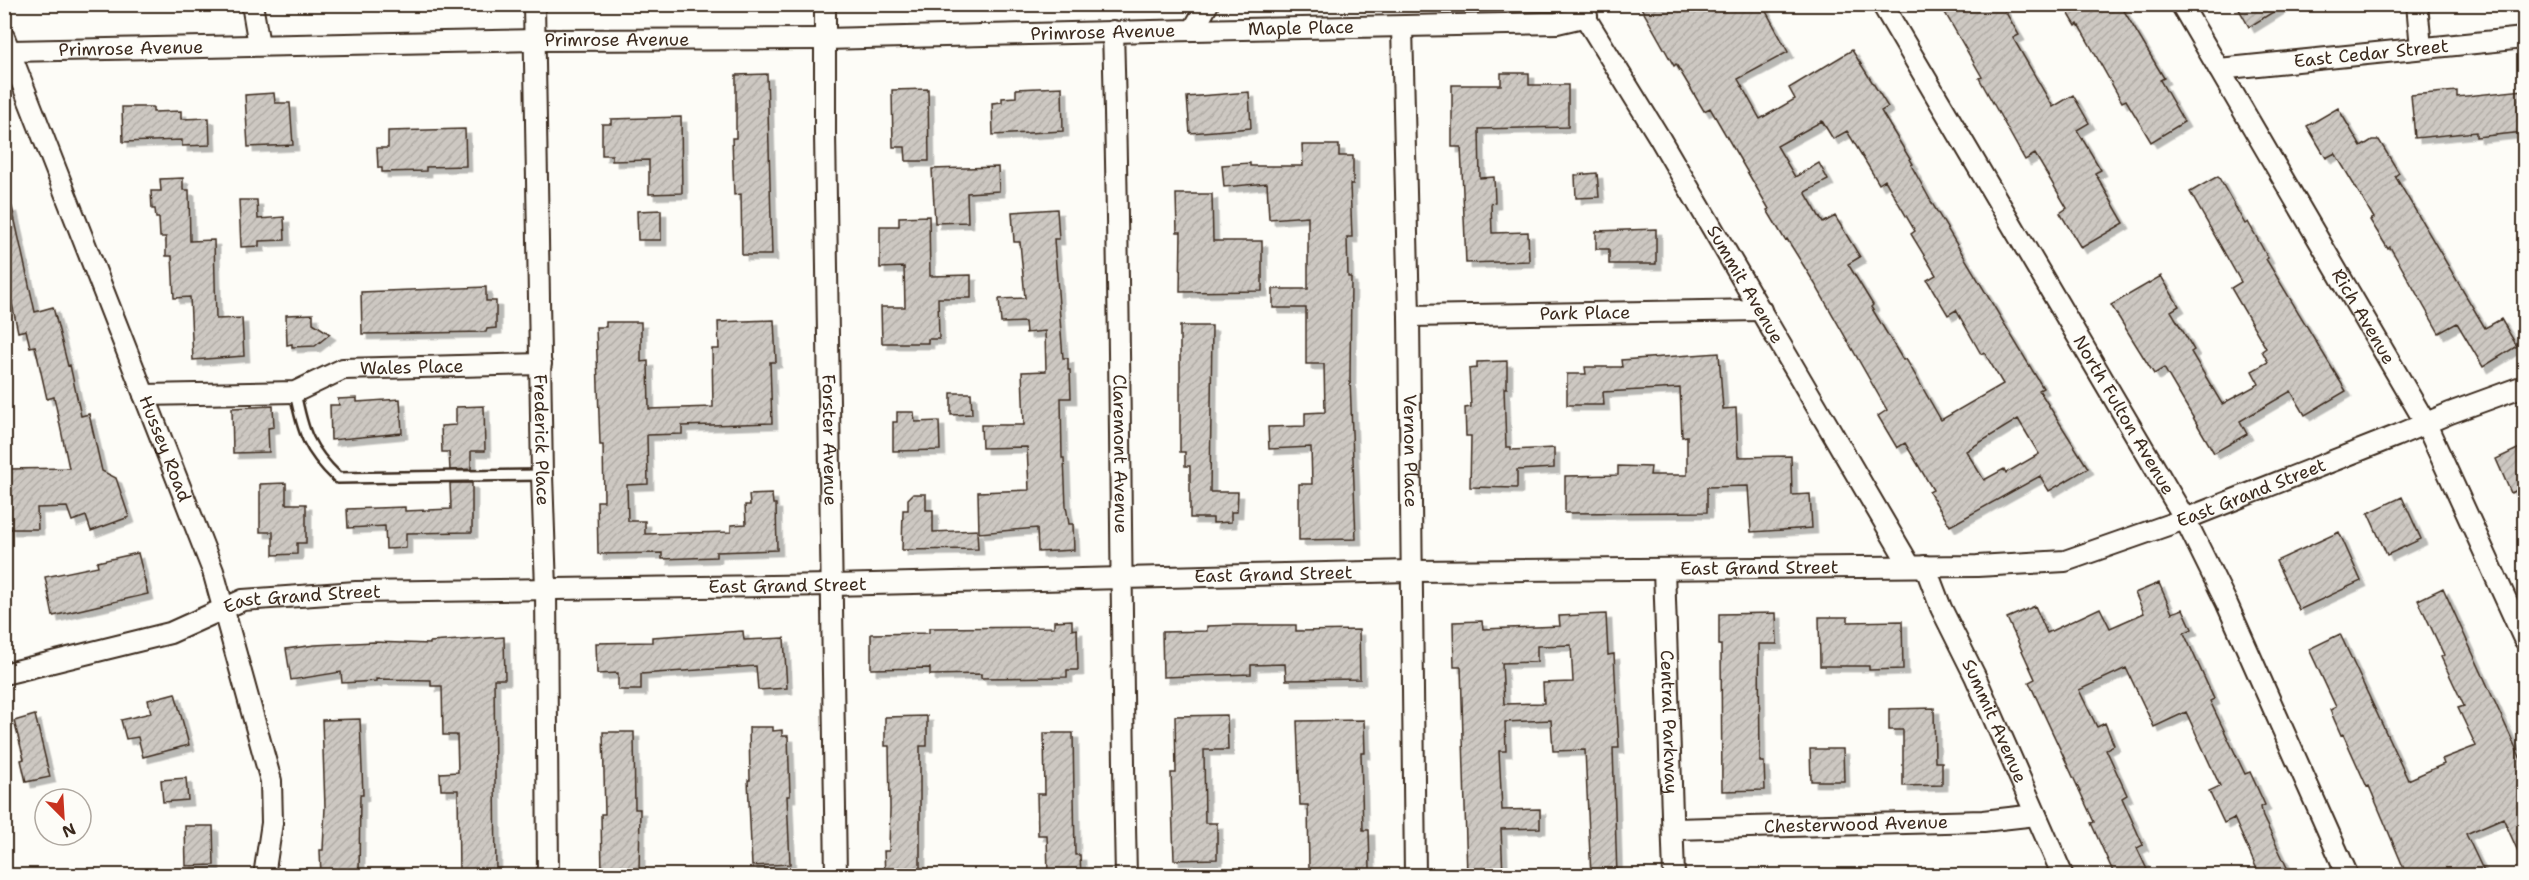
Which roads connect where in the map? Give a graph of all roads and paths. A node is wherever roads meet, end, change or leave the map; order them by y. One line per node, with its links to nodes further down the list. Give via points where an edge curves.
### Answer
1 (252, 4): 16 (street)
2 (534, 4): 14 (street, Frederick Place)
3 (825, 4): 13 (street, Forster Avenue)
4 (1208, 4): 10 (street, Primrose Avenue)
5 (1882, 4): 27 (street, North Fulton Avenue)
6 (2181, 4): 18 (street, Rich Avenue)
7 (2417, 4): 17 (street)
8 (1582, 10): 9 (street, Maple Place, via 1557,23); 19 (street, Summit Avenue)
9 (1402, 27): 10 (street, Maple Place); 20 (street, Vernon Place)
10 (1193, 30): 11 (street, Primrose Avenue)
11 (1113, 31): 13 (street, Primrose Avenue); 31 (street, Claremont Avenue, via 1119,250)
12 (2524, 38): 17 (street, East Cedar Street)
13 (825, 39): 14 (street, Primrose Avenue); 32 (street, Forster Avenue)
14 (536, 40): 16 (street, Primrose Avenue); 21 (street, Frederick Place)
15 (8, 44): 16 (street, Primrose Avenue); 24 (street, Hussey Road)
16 (259, 45)
17 (2421, 48): 18 (street, East Cedar Street)
18 (2219, 69): 25 (street, Rich Avenue)
19 (1761, 310): 20 (street, Park Place); 28 (street, Summit Avenue)
20 (1409, 316): 30 (street, Vernon Place)
21 (541, 364): 23 (street, Wales Place, via 343,369); 26 (street, Frederick Place)
22 (2524, 386): 25 (street, East Grand Street)
23 (295, 392): 24 (street, Wales Place); 26 (lane, via 302,430 319,459 338,478)
24 (144, 396): 34 (street, Hussey Road)
25 (2426, 422): 27 (street, East Grand Street); 35 (street, Rich Avenue)
26 (542, 475): 33 (street, Frederick Place)
27 (2185, 519): 28 (street, East Grand Street, via 2065,561); 46 (street, North Fulton Avenue)
28 (1918, 566): 29 (street, East Grand Street); 37 (street, Summit Avenue, via 1975,676)
29 (1664, 569): 30 (street, East Grand Street); 38 (street, Central Parkway)
30 (1410, 571): 31 (street, East Grand Street); 43 (street, Vernon Place)
31 (1120, 578): 32 (street, East Grand Street); 42 (street, Claremont Avenue)
32 (832, 585): 33 (street, East Grand Street); 41 (street, Forster Avenue)
33 (546, 588): 34 (street, East Grand Street, via 297,595 243,600); 40 (street, Frederick Place)
34 (225, 610): 36 (street, East Grand Street, via 170,633); 39 (street, Hussey Road, via 271,781 272,823)
35 (2524, 639)
36 (4, 674)
37 (2036, 815): 38 (street, Chesterwood Avenue, via 1983,821); 45 (street, Summit Avenue)
38 (1674, 829): 44 (street, Central Parkway)
39 (264, 876)
40 (548, 876)
41 (836, 876)
42 (1126, 876)
43 (1415, 876)
44 (1674, 876)
45 (2063, 876)
46 (2348, 876)

